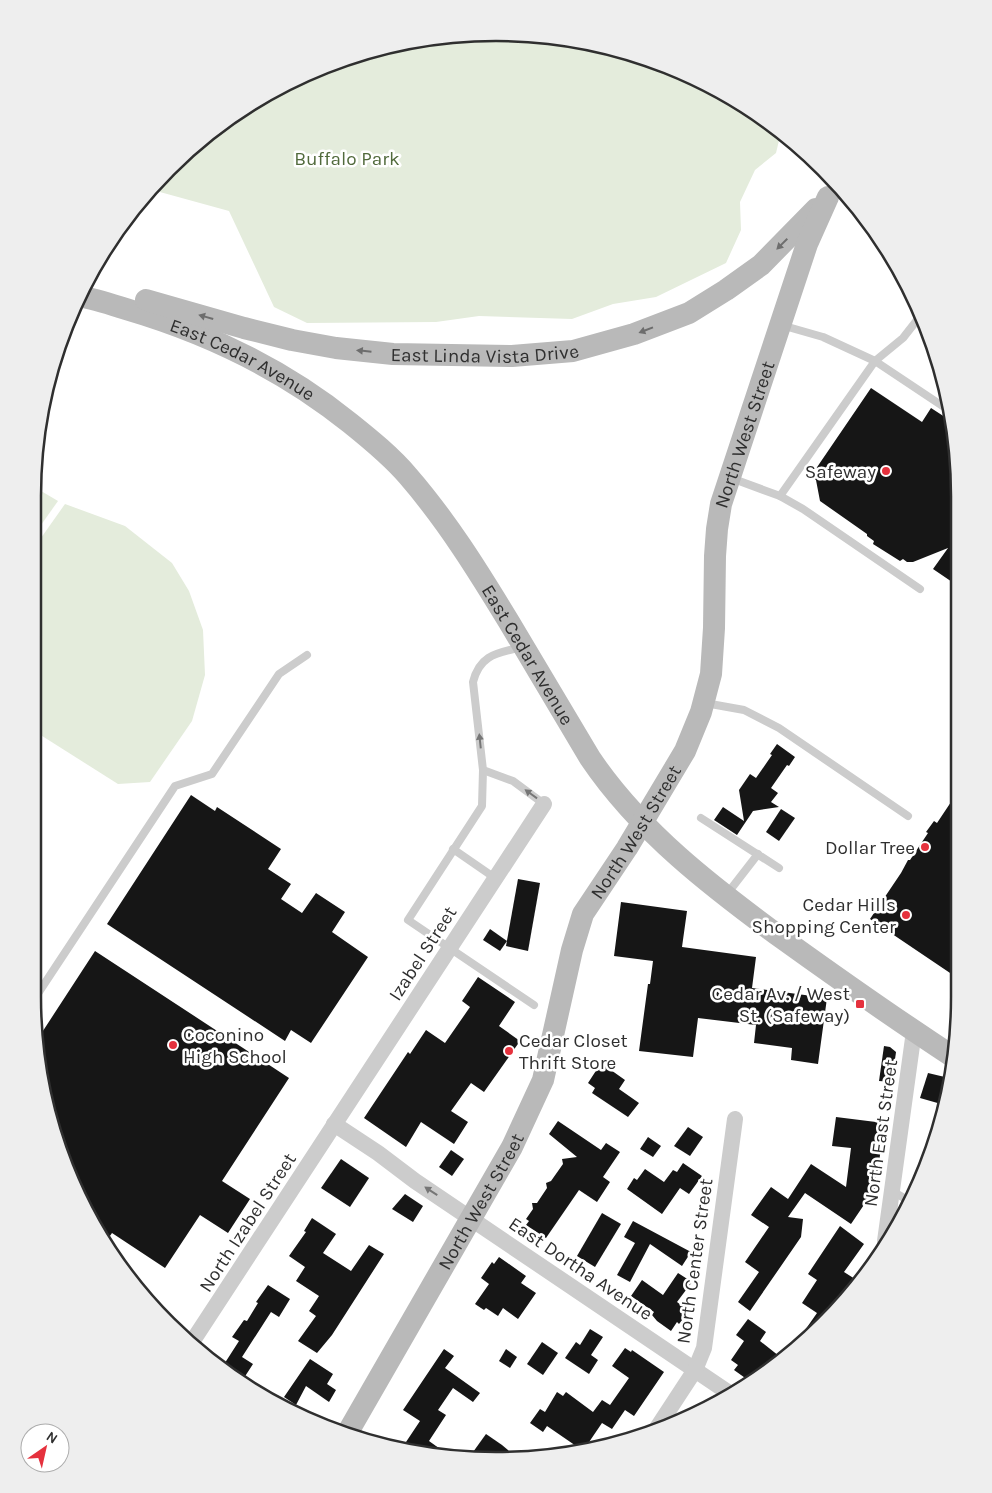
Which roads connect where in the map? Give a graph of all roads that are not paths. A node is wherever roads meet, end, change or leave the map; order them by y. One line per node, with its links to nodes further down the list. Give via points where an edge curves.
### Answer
1 (832, 191): 2 (street, East Linda Vista Drive, one-way to 2, via 761,265 689,313 634,334 573,350 512,356 392,354 336,348 244,328 115,291); 5 (street, North West Street, via 806,244)
2 (88, 295)
3 (87, 297): 11 (street, East Cedar Avenue, via 156,318 267,366 373,441 407,474 439,513)
4 (916, 322): 6 (lane, via 903,338)
5 (779, 325): 6 (lane, via 823,337); 8 (street, North West Street)
6 (875, 361): 7 (lane); 9 (lane)
7 (942, 405)
8 (729, 477): 9 (lane); 13 (street, North West Street, via 717,529 713,656)
9 (780, 496): 10 (lane)
10 (920, 589)
11 (524, 647): 14 (lane, one-way to 11, via 473,682 476,672 479,665 495,654); 18 (street, East Cedar Avenue, via 606,782)
12 (307, 655): 25 (lane, via 278,674 212,774 175,786)
13 (704, 703): 16 (lane, via 744,710 779,728); 18 (street, North West Street, via 685,751)
14 (483, 770): 15 (lane, one-way to 14, via 513,782); 19 (lane, via 482,806)
15 (544, 804): 22 (street, Izabel Street)
16 (908, 816)
17 (701, 818): 20 (lane)
18 (642, 822): 23 (street, East Cedar Avenue); 33 (street, North West Street, via 583,914 543,1080 512,1147)
19 (453, 849): 22 (lane); 24 (lane, via 408,920)
20 (758, 854): 21 (lane); 23 (lane)
21 (778, 868)
22 (495, 878): 24 (street, Izabel Street)
23 (726, 896): 27 (street, East Cedar Avenue)
24 (450, 948): 26 (lane); 30 (street, Izabel Street)
25 (41, 989)
26 (534, 1005)
27 (914, 1031): 28 (street, East Cedar Avenue); 31 (street, North East Street)
28 (947, 1053)
29 (735, 1119): 36 (street, North Center Street, via 704,1348)
30 (334, 1124): 33 (street, East Dortha Avenue, one-way to 30); 35 (street, North Izabel Street)
31 (892, 1190): 32 (lane); 34 (street, North East Street)
32 (904, 1198)
33 (472, 1218): 36 (street, East Dortha Avenue); 39 (street, North West Street)
34 (887, 1230)
35 (195, 1338)
36 (695, 1370): 37 (street, East Dortha Avenue); 38 (street, North Center Street)
37 (725, 1390)
38 (662, 1420)
39 (350, 1428)

